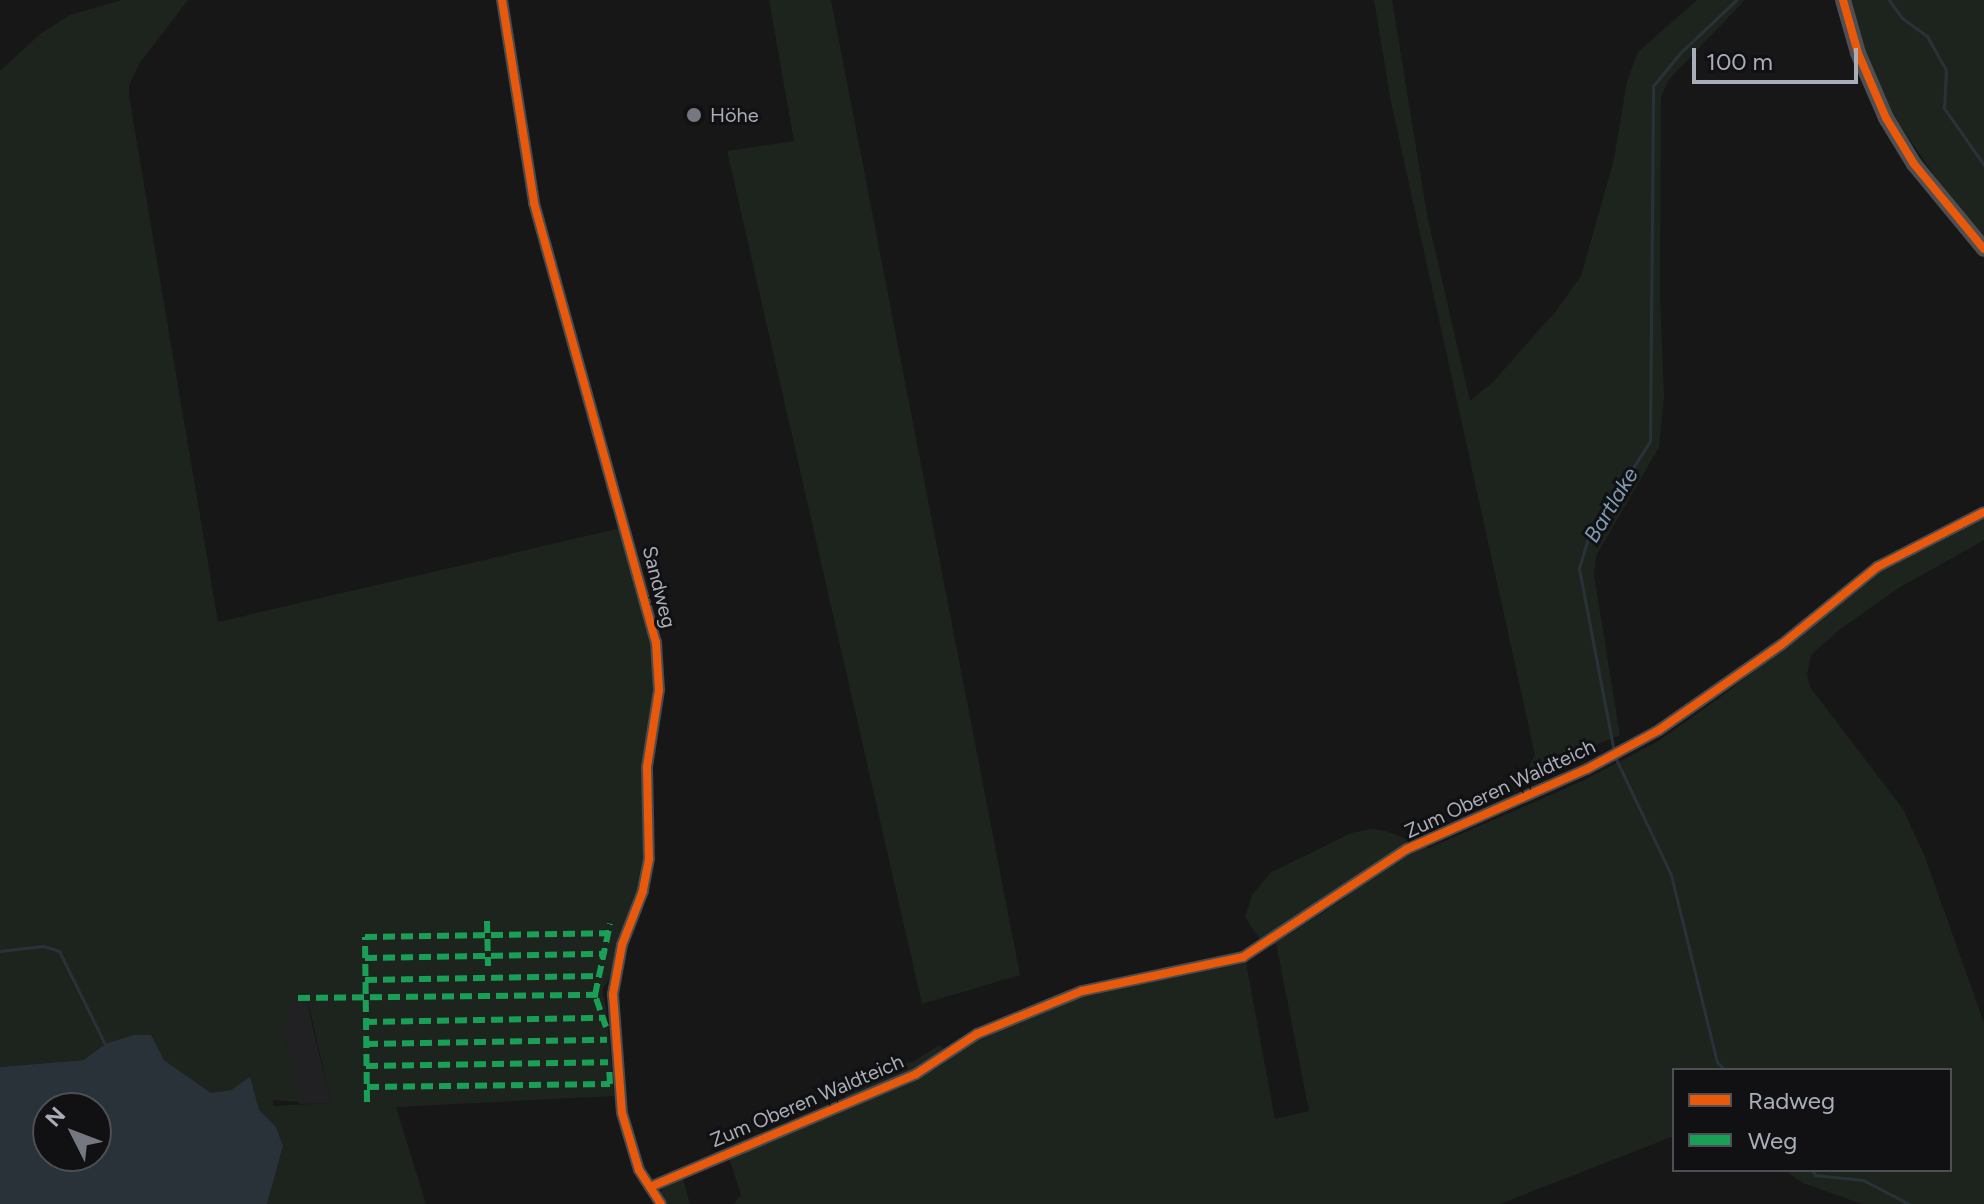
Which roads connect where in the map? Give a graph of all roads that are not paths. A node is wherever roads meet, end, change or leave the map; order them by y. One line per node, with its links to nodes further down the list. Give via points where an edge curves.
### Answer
1 (502, 0): 5 (street, Sandweg, via 534,203 656,642 659,690 647,767 649,859 613,994 622,1113 639,1170)
2 (1843, 0): 3 (main road, via 1858,53 1886,118 1914,164)
3 (1984, 249)
4 (1984, 512): 5 (street, Zum Oberen Waldteich, via 1877,567 1659,730 1407,849 1243,957 1082,991 977,1034 916,1074)
5 (650, 1187): 6 (street, Sandweg)
6 (661, 1204)

